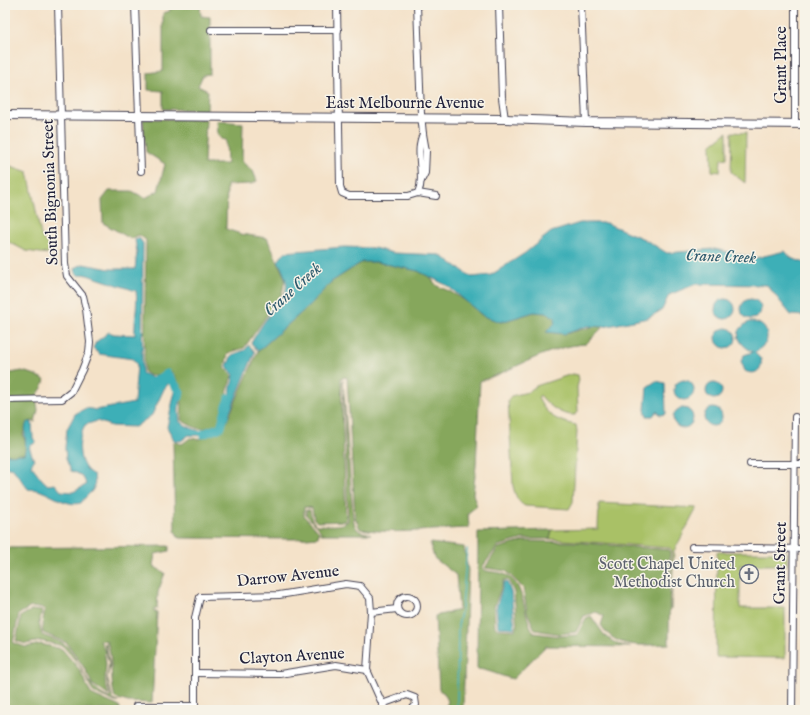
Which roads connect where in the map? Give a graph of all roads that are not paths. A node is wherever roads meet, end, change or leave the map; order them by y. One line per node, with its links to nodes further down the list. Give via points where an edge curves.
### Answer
1 (58, 5): 11 (street, South Bignonia Street)
2 (135, 5): 12 (street)
3 (337, 5): 9 (street)
4 (417, 5): 14 (street)
5 (499, 5): 15 (street)
6 (581, 5): 16 (street)
7 (795, 5): 17 (street, Grant Place)
8 (211, 30): 9 (street)
9 (338, 30): 13 (street)
10 (5, 115): 11 (street, East Melbourne Avenue)
11 (61, 115): 12 (street, East Melbourne Avenue); 22 (street, South Bignonia Street, via 65,264 67,276 83,296 90,342 89,352 71,392 62,400)
12 (138, 115): 13 (street, East Melbourne Avenue); 19 (street)
13 (339, 118): 14 (street, East Melbourne Avenue); 20 (street, via 342,193 349,196 408,196)
14 (423, 119): 15 (street, East Melbourne Avenue); 20 (street, via 420,139 421,181)
15 (505, 119): 16 (street, East Melbourne Avenue)
16 (586, 122): 17 (street, East Melbourne Avenue)
17 (795, 124): 18 (street, East Melbourne Avenue)
18 (805, 124)
19 (141, 171)
20 (418, 193): 21 (street)
21 (436, 196)
22 (5, 400)
23 (795, 417): 25 (street, Grant Street)
24 (750, 464): 25 (street)
25 (794, 464): 26 (street); 28 (street, Grant Street)
26 (805, 464)
27 (692, 547): 28 (street)
28 (794, 548): 29 (street); 38 (street, Grant Street)
29 (805, 548)
30 (397, 609): 31 (street)
31 (372, 612): 32 (street); 33 (street, Darrow Avenue, via 370,598 360,586 346,584 279,595 198,595 195,618)
32 (367, 670): 33 (street, Clayton Avenue, via 336,665 280,674); 35 (street)
33 (195, 673): 36 (street, Darrow Avenue)
34 (136, 706): 36 (street)
35 (384, 707): 37 (street, via 407,695 414,698 416,705)
36 (195, 708)
37 (411, 710)
38 (792, 710)

